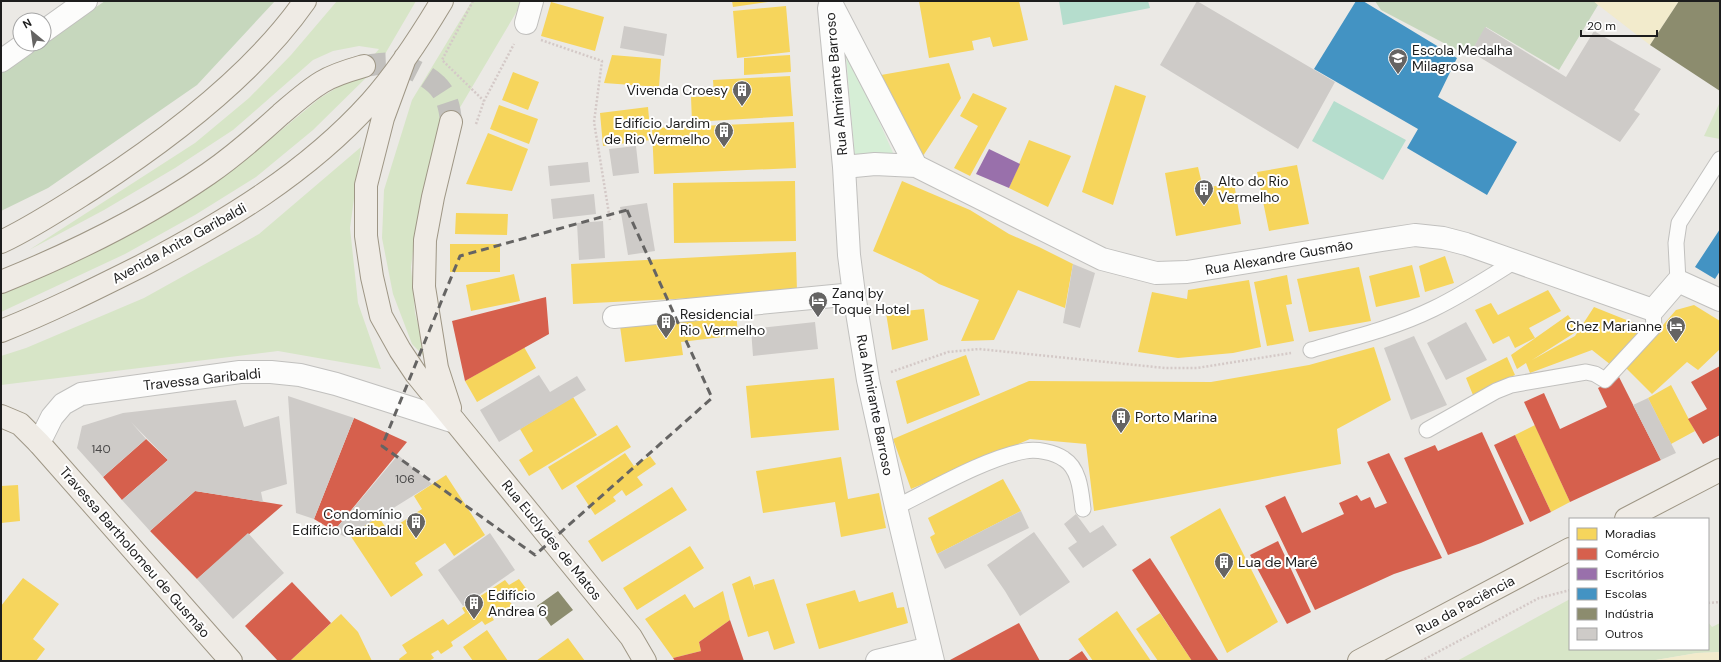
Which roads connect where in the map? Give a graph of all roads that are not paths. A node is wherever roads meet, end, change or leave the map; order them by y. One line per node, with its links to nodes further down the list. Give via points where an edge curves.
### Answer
1 (86, 1): 6 (street)
2 (305, 1): 16 (main road, via 290,22 244,70 194,115 134,161 71,202)
3 (442, 1): 9 (main road, Avenida Anita Garibaldi)
4 (532, 1): 7 (street)
5 (830, 1): 14 (street); 15 (street, Rua Almirante Barroso)
6 (52, 25)
7 (523, 28)
8 (14, 52): 10 (street)
9 (405, 58): 24 (main road, Avenida Anita Garibaldi, via 371,102 341,132 307,162 226,220 55,308); 27 (main road, Avenida Anita Garibaldi, via 383,118 366,185 366,236 381,316 416,374)
10 (1, 61)
11 (364, 66): 19 (main road, via 322,81 208,174 124,225)
12 (452, 122): 27 (main road, via 429,219 424,287 436,368)
13 (1720, 159): 18 (lane, via 1679,223 1676,243)
14 (916, 166): 15 (street, Rua Alexandre Gusmão, via 875,164); 17 (street, Rua Alexandre Gusmão, via 1102,259 1156,273 1187,272 1415,235 1443,238)
15 (844, 167): 20 (street, Rua Almirante Barroso)
16 (1, 242)
17 (1515, 261): 22 (street, Rua Alexandre Gusmão); 25 (lane, via 1432,310 1365,335)
18 (1678, 281): 21 (street); 22 (street)
19 (1, 282)
20 (854, 294): 23 (street); 31 (street, Rua Almirante Barroso, via 868,380)
21 (1720, 300)
22 (1653, 310): 28 (lane, via 1654,327 1605,380 1586,372 1511,385)
23 (614, 317)
24 (1, 331)
25 (1311, 350)
26 (1, 416): 29 (main road, Travessa Bartholomeu de Gusmão, via 20,424)
27 (455, 422): 29 (street, Travessa Garibaldi, via 300,375 240,372 81,394 63,404 52,417); 35 (main road, Rua Euclydes de Matos)
28 (1427, 430)
29 (38, 443): 37 (main road, Travessa Bartholomeu de Gusmão)
30 (1720, 470): 33 (main road)
31 (896, 507): 32 (lane, via 972,470 1027,451 1048,452 1065,459 1075,471 1080,484); 36 (street, Rua Almirante Barroso)
32 (1083, 509)
33 (1628, 518)
34 (1569, 550): 41 (main road, Rua da Paciência)
35 (631, 637): 38 (main road, Rua Euclydes de Matos); 39 (main road)
36 (931, 654): 40 (street)
37 (231, 661)
38 (645, 661)
39 (662, 661)
40 (877, 661)
41 (1359, 661)

